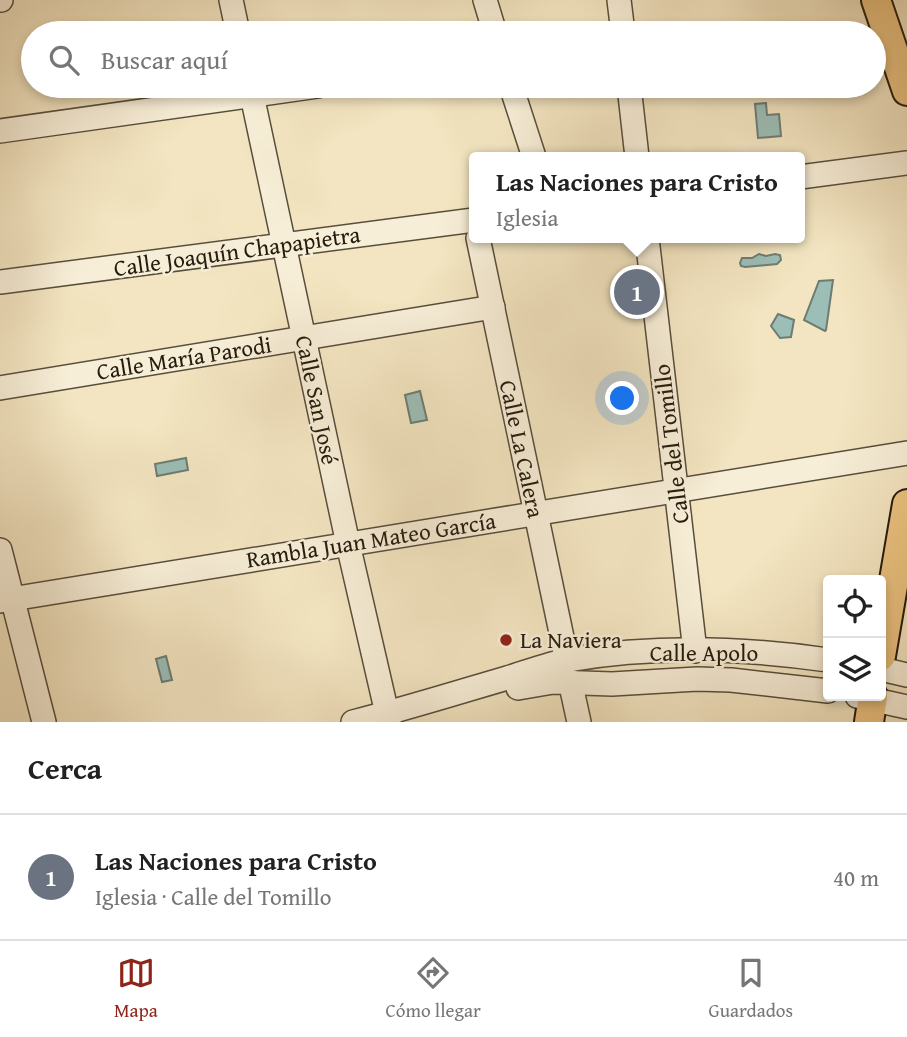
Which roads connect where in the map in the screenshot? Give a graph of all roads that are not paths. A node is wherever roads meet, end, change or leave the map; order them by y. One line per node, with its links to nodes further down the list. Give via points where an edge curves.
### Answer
1 (231, 0): 6 (street)
2 (485, 0): 7 (street)
3 (619, 0): 8 (street)
4 (876, 0): 9 (main road)
5 (895, 0): 11 (main road)
6 (235, 21)
7 (491, 21)
8 (622, 21)
9 (883, 21)
10 (886, 29): 12 (main road)
11 (907, 35)
12 (907, 91)
13 (202, 98): 17 (street)
14 (253, 98): 25 (street, Calle San José)
15 (515, 98): 18 (street)
16 (631, 98): 19 (street)
17 (0, 131)
18 (532, 152)
19 (637, 152)
20 (907, 163): 21 (street)
21 (805, 176)
22 (469, 220): 25 (street, Calle Joaquín Chapapietra)
23 (479, 243): 27 (street, Calle La Calera)
24 (648, 243): 31 (street, Calle del Tomillo)
25 (284, 244): 26 (street, Calle Joaquín Chapapietra); 28 (street, Calle San José)
26 (0, 282)
27 (493, 307): 28 (street, Calle María Parodi); 33 (street, Calle La Calera)
28 (304, 338): 29 (street, Calle María Parodi); 34 (street, Calle San José)
29 (0, 388)
30 (907, 453): 31 (street, Rambla Juan Mateo García)
31 (676, 490): 33 (street, Rambla Juan Mateo García); 38 (street, Calle del Tomillo)
32 (907, 504): 37 (main road)
33 (536, 513): 34 (street, Rambla Juan Mateo García); 41 (street, Calle La Calera)
34 (348, 544): 36 (street, Rambla Juan Mateo García); 46 (street, Calle San José)
35 (0, 550): 36 (street)
36 (6, 600): 47 (street)
37 (884, 638)
38 (695, 651): 39 (street, Calle Apolo); 41 (street, Calle Apolo, via 633,653)
39 (823, 659)
40 (886, 669): 42 (street)
41 (568, 671): 43 (street, Calle Apolo, via 612,684 731,680); 46 (street, Calle Apolo, via 553,682 419,704); 49 (street, Calle La Calera)
42 (907, 675)
43 (823, 690)
44 (868, 703): 45 (street)
45 (907, 707)
46 (388, 718): 48 (street, Calle Apolo)
47 (44, 722)
48 (353, 722)
49 (579, 722)

